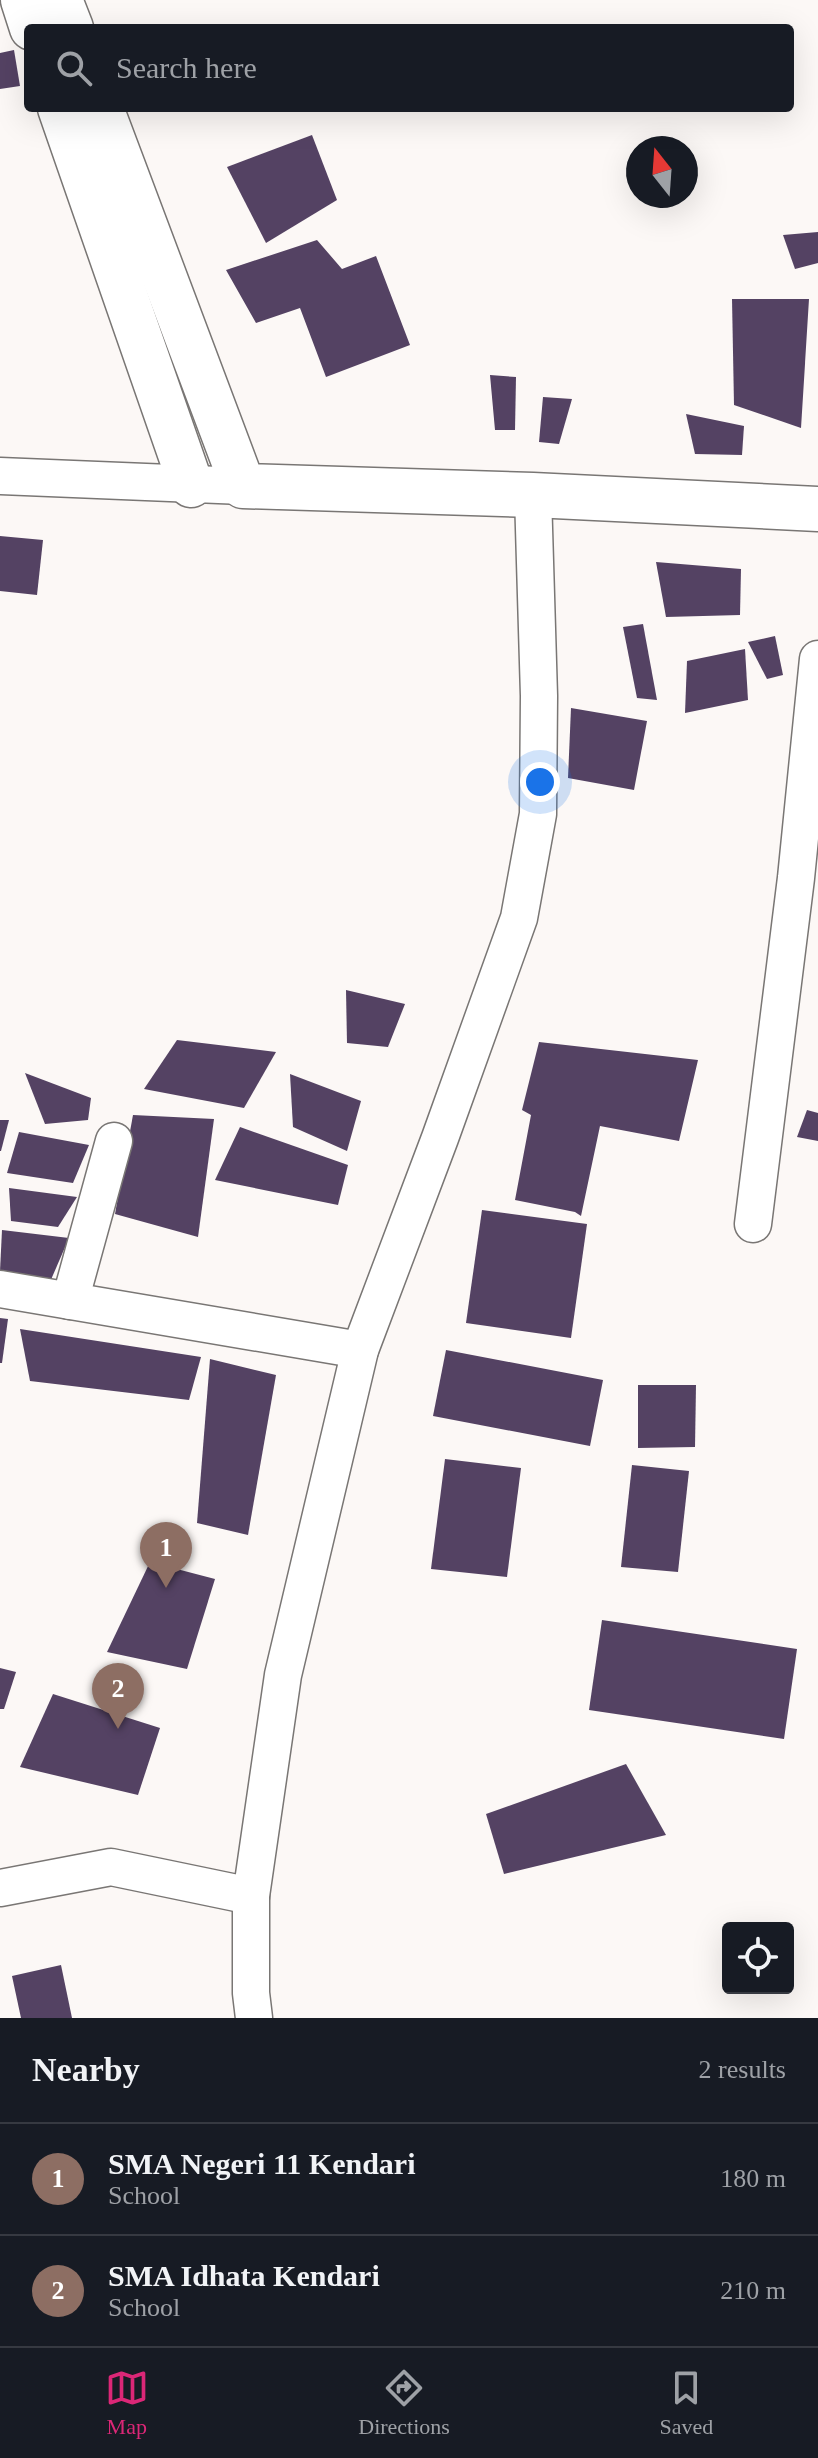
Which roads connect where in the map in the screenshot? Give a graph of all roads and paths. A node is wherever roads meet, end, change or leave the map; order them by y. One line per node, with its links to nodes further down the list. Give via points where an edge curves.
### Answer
1 (23, 0): 3 (street)
2 (60, 0): 4 (street)
3 (31, 24)
4 (69, 24)
5 (61, 112): 8 (street)
6 (103, 112): 9 (street)
7 (0, 476): 8 (street)
8 (191, 485): 9 (street)
9 (243, 486): 10 (street)
10 (533, 495): 11 (street); 17 (street, via 538,814 519,918)
11 (818, 509)
12 (818, 659): 14 (street)
13 (114, 1141): 16 (street)
14 (753, 1224)
15 (0, 1289): 16 (street)
16 (70, 1301): 17 (street)
17 (360, 1350): 19 (street, via 283,1675)
18 (0, 1888): 19 (street, via 111,1867)
19 (251, 1896): 20 (street)
20 (254, 2018)

